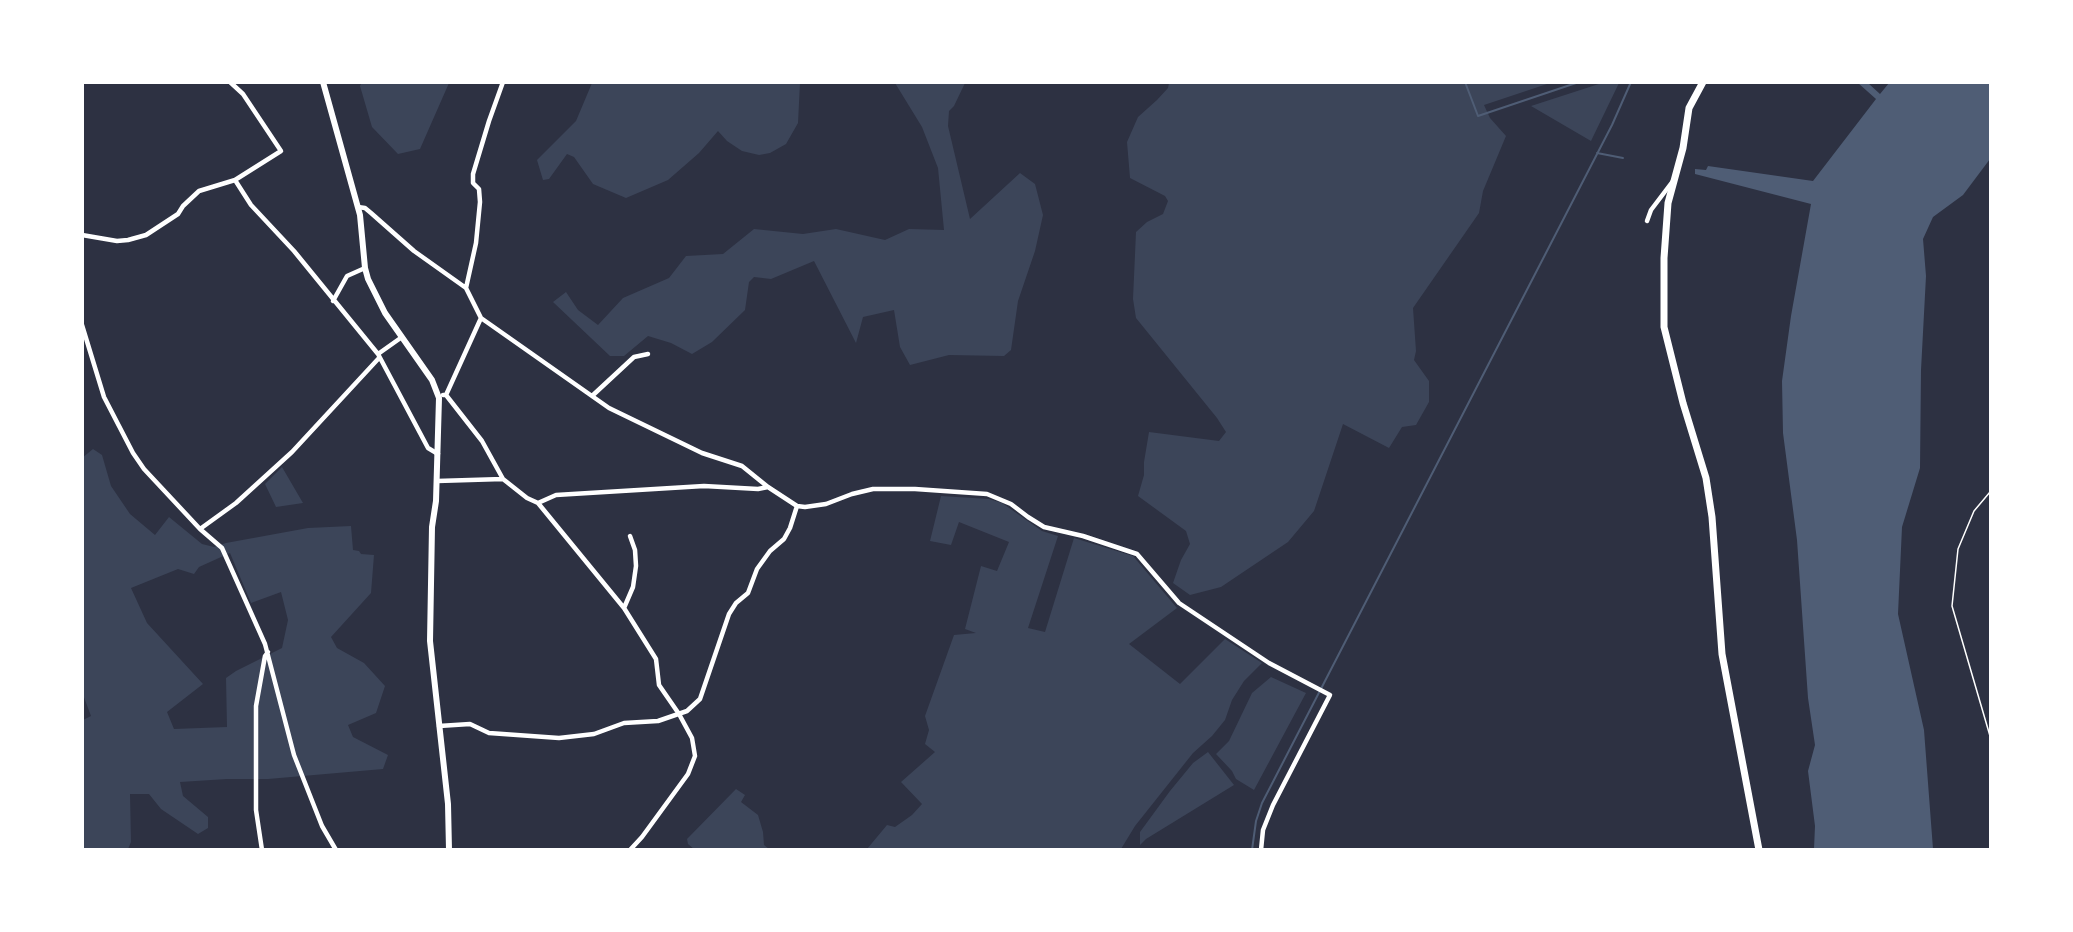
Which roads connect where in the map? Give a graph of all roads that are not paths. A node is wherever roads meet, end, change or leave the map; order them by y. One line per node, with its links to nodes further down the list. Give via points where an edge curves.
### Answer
1 (230, 82): 5 (street, via 243,94 281,151)
2 (323, 82): 7 (street)
3 (503, 82): 11 (street, via 473,174 480,202)
4 (1703, 82): 6 (main road, via 1689,108)
5 (235, 180): 9 (street, via 199,190 178,214 146,235 117,241); 12 (street, via 251,205)
6 (1673, 180): 8 (street); 37 (main road, via 1667,214 1664,327 1706,478 1722,654)
7 (358, 207): 10 (street); 11 (street)
8 (1647, 221)
9 (82, 234)
10 (365, 268): 12 (street, via 347,276); 15 (street, via 372,292)
11 (466, 288): 13 (street)
12 (333, 301): 17 (street)
13 (481, 318): 18 (street); 19 (street)
14 (82, 325): 26 (street, via 104,397 133,453)
15 (402, 337): 17 (street); 18 (street)
16 (648, 354): 19 (street, via 634,357)
17 (379, 356): 20 (street, via 428,448); 26 (street, via 292,452 236,503)
18 (442, 394): 20 (street); 21 (street, via 482,441)
19 (592, 396): 23 (street, via 702,453 742,466)
20 (438, 454): 22 (street)
21 (503, 479): 22 (street); 24 (street, via 526,498)
22 (437, 481): 31 (street, via 430,634)
23 (768, 487): 24 (street, via 704,486 556,495); 25 (street)
24 (538, 502): 28 (street)
25 (797, 506): 30 (street, via 784,540 770,551 757,569 748,593 729,614 700,699); 36 (street, via 826,504 873,489 987,494 999,498 1044,527 1137,554 1179,603 1269,663 1330,695 1273,805 1263,830)
26 (200, 529): 29 (street, via 222,548)
27 (630, 536): 28 (street, via 636,566)
28 (624, 608): 30 (street, via 656,659 659,685)
29 (268, 652): 32 (street, via 256,706 256,810); 33 (street, via 294,755 322,826)
30 (679, 714): 31 (street, via 559,738 489,733 470,724); 35 (street, via 695,748 692,765)
31 (439, 726): 34 (street)
32 (262, 849)
33 (336, 849)
34 (449, 849)
35 (630, 849)
36 (1261, 849)
37 (1759, 849)

